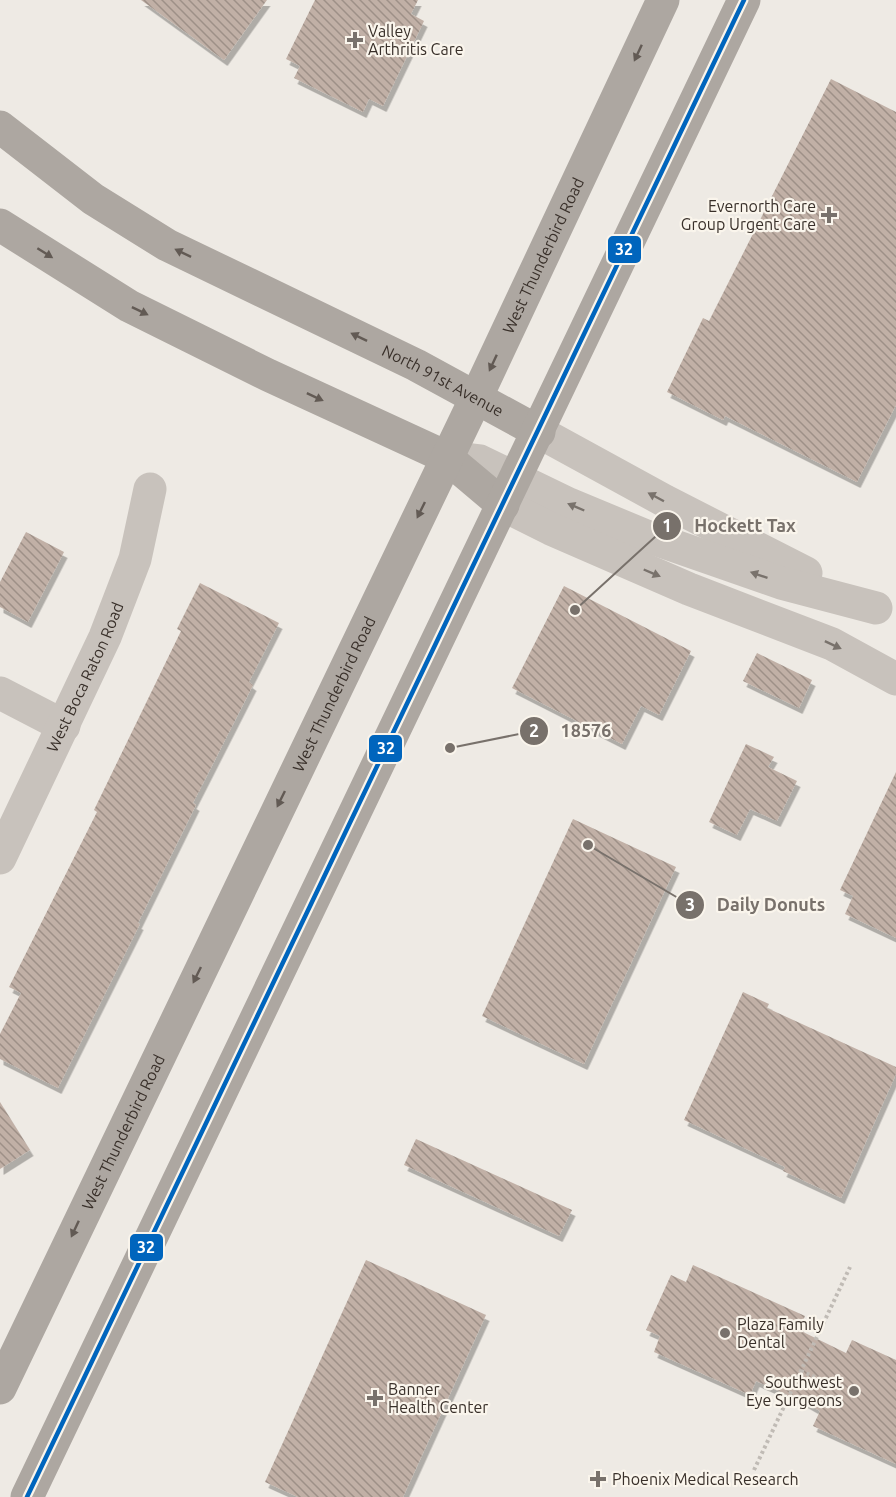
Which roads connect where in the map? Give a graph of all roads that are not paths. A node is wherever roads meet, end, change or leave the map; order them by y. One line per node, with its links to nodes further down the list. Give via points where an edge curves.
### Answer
1 (663, 0): 7 (main road, West Thunderbird Road, one-way to 7)
2 (744, 0): 8 (main road)
3 (0, 127): 5 (main road, North 91st Avenue)
4 (0, 146): 5 (main road)
5 (38, 157): 7 (main road, North 91st Avenue, one-way to 5, via 416,364 167,245 93,199)
6 (0, 225): 9 (main road, one-way to 9, via 129,306)
7 (476, 398): 8 (main road, North 91st Avenue); 9 (main road, West Thunderbird Road)
8 (539, 432): 11 (main road); 12 (street, North 91st Avenue, one-way to 8)
9 (446, 457): 11 (main road); 17 (main road, West Thunderbird Road, one-way to 17)
10 (150, 489): 15 (street, West Boca Raton Road, via 135,559)
11 (510, 491): 12 (street, one-way to 11, via 781,583 646,536 569,504); 13 (street, one-way to 13, via 551,529 832,644); 18 (main road)
12 (886, 613)
13 (896, 679)
14 (0, 693): 15 (street)
15 (64, 726): 16 (street, West Boca Raton Road)
16 (0, 858)
17 (0, 1388)
18 (27, 1497)

